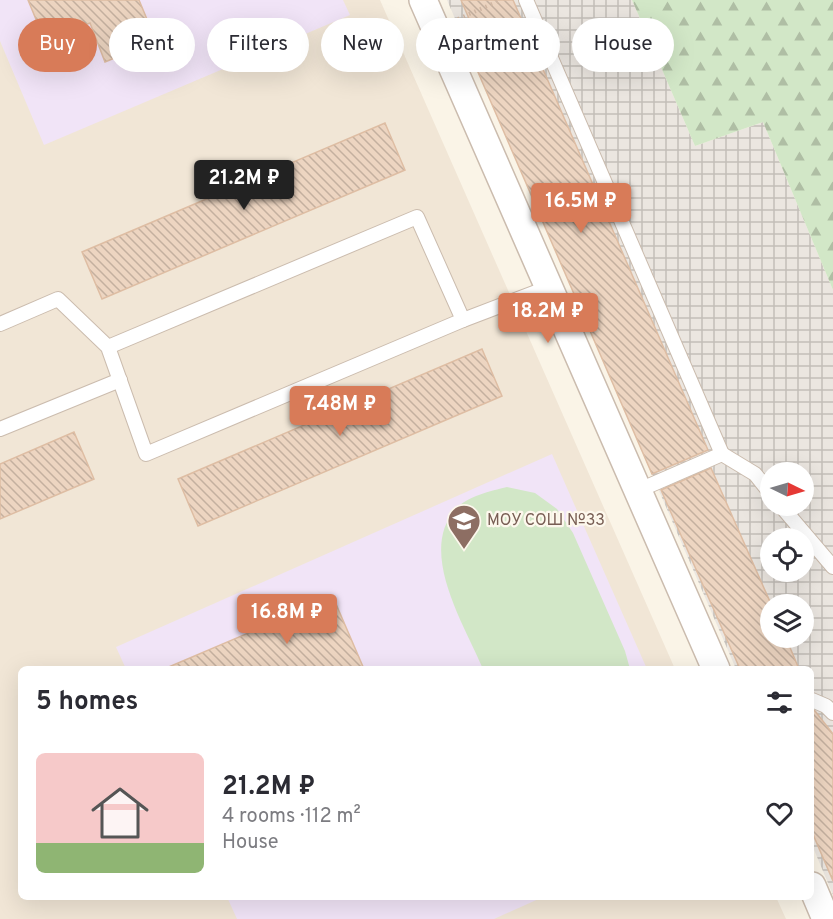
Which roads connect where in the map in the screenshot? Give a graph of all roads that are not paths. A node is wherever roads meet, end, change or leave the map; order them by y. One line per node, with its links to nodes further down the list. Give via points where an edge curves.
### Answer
1 (423, 0): 3 (street)
2 (526, 0): 9 (lane)
3 (547, 288): 4 (lane); 11 (street)
4 (463, 320): 6 (lane, via 417,217); 7 (lane, via 146,454)
5 (0, 324): 6 (lane, via 58,299)
6 (108, 347): 7 (lane)
7 (120, 380): 8 (lane)
8 (0, 429)
9 (722, 454): 10 (lane); 11 (lane)
10 (760, 480)
11 (637, 491): 14 (street)
12 (790, 516): 13 (lane)
13 (833, 567)
14 (715, 666)
15 (814, 701): 16 (lane)
16 (833, 713)
17 (814, 891): 18 (street)
18 (826, 919)

